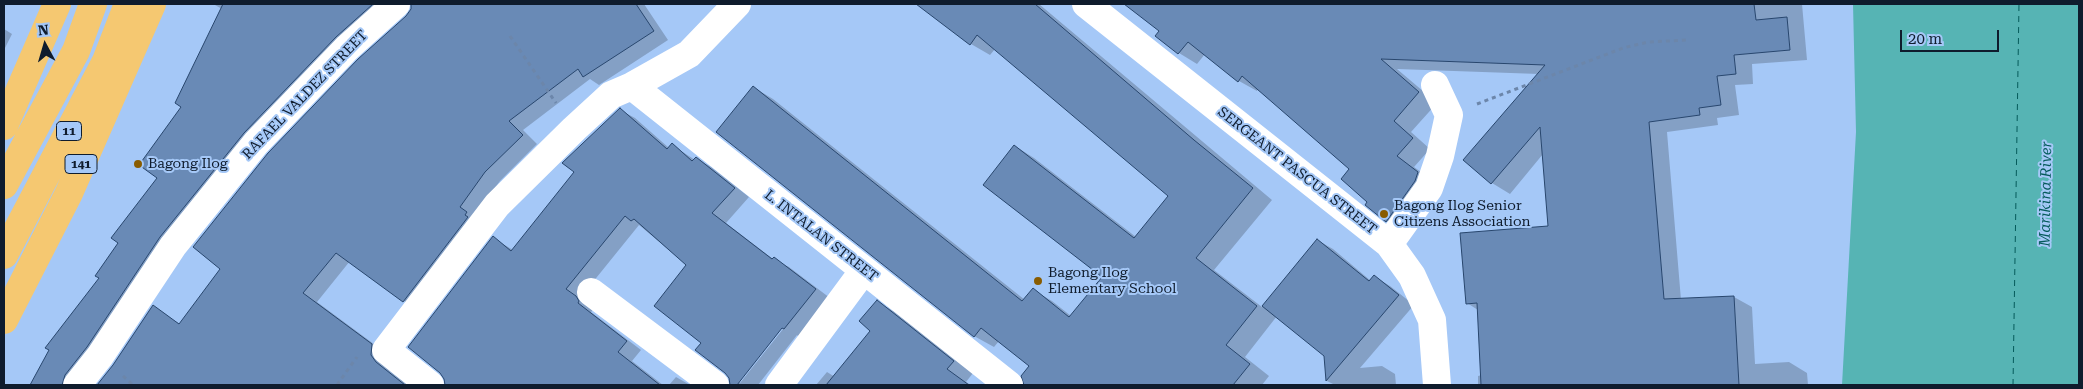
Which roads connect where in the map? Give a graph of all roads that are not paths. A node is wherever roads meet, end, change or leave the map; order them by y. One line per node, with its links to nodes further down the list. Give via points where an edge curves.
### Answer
1 (57, 4): 10 (main road)
2 (93, 4): 11 (main road, 11, via 76,51)
3 (128, 4): 13 (main road, 11, via 106,61)
4 (152, 4): 16 (main road, 141, via 69,193)
5 (396, 4): 17 (street, RAFAEL VALDEZ STREET, via 347,48 256,144 173,246)
6 (737, 4): 9 (street, via 689,54)
7 (1086, 4): 12 (street, SERGEANT PASCUA STREET)
8 (1435, 85): 12 (street, via 1449,114 1440,156 1429,188)
9 (632, 86): 14 (street, L. INTALAN STREET); 18 (street, via 611,95 497,205 386,350)
10 (4, 126)
11 (4, 185)
12 (1389, 244): 22 (street, SERGEANT PASCUA STREET, via 1412,276 1432,320)
13 (4, 255)
14 (864, 270): 20 (street); 21 (street, L. INTALAN STREET)
15 (591, 292): 19 (street)
16 (4, 320)
17 (77, 385)
18 (430, 385)
19 (715, 385)
20 (779, 385)
21 (1008, 385)
22 (1436, 385)

